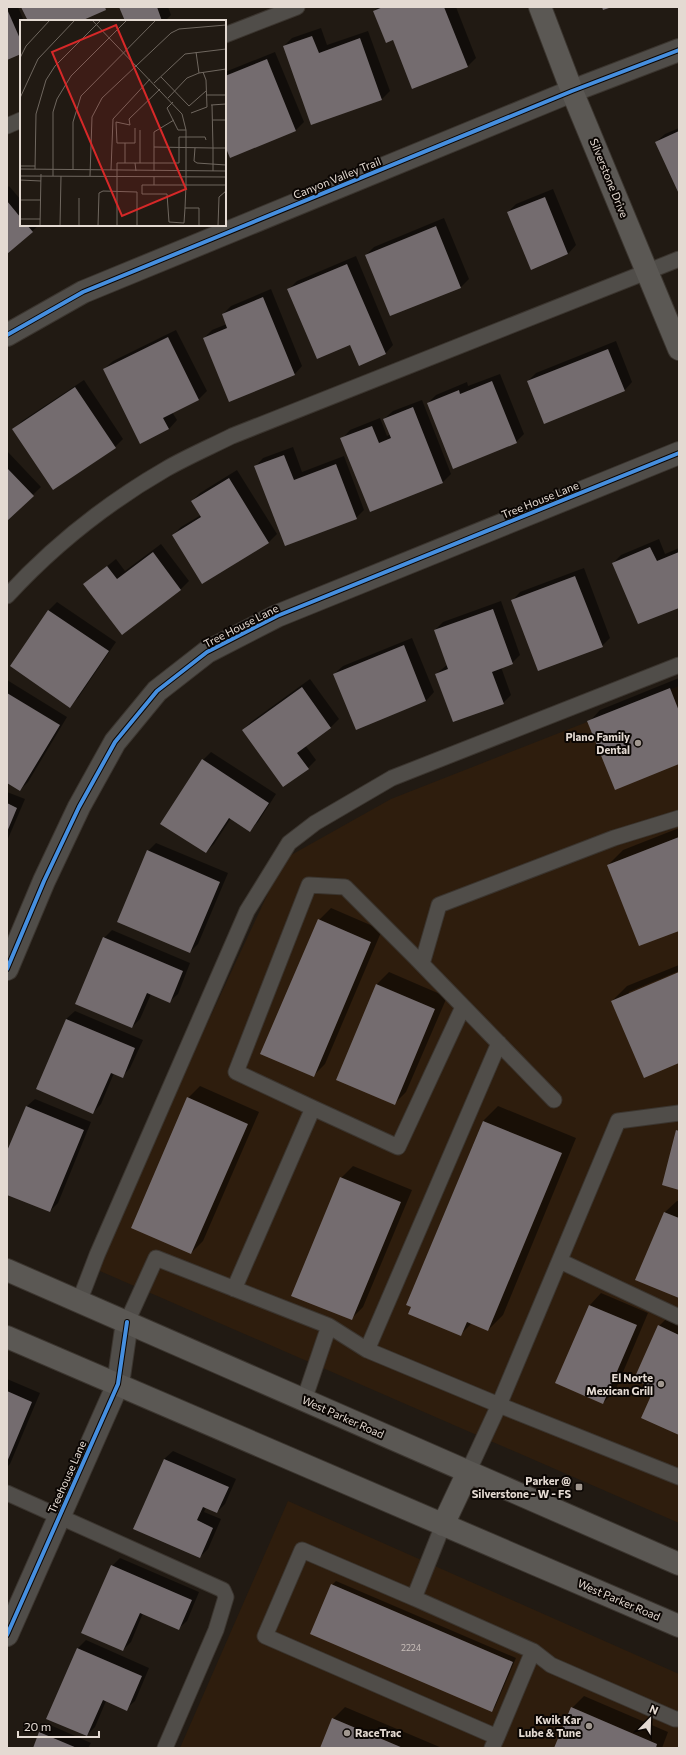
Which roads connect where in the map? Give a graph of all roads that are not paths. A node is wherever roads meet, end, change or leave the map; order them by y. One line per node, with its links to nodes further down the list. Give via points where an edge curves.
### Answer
1 (296, 7): 3 (lane)
2 (540, 7): 5 (main road, Silverstone Drive)
3 (226, 35)
4 (679, 50): 5 (street, Canyon Valley Trail)
5 (572, 91): 9 (main road, Silverstone Drive); 10 (street, Canyon Valley Trail, via 83,292)
6 (20, 120): 7 (lane)
7 (7, 126)
8 (679, 259): 9 (lane)
9 (647, 272): 11 (main road, Silverstone Drive); 13 (lane, via 232,436 166,469 96,514 34,567)
10 (7, 335)
11 (679, 349)
12 (679, 453): 17 (street, Tree House Lane, via 278,616 207,652 157,691 115,742 79,807)
13 (7, 596)
14 (679, 665): 26 (lane, via 392,778 315,823 289,843 247,911 97,1255)
15 (679, 818): 16 (lane, via 614,838 439,905 422,964)
16 (417, 959): 18 (lane); 21 (lane, via 345,887 309,885 236,1072)
17 (7, 968)
18 (463, 1007): 19 (lane); 21 (lane, via 398,1147)
19 (499, 1043): 20 (lane); 31 (lane)
20 (554, 1100)
21 (314, 1108): 25 (lane)
22 (679, 1113): 23 (lane, via 618,1121)
23 (560, 1261): 27 (lane); 34 (lane)
24 (7, 1270): 26 (main road, West Parker Road)
25 (234, 1289): 28 (lane, via 156,1258); 29 (lane)
26 (79, 1302): 28 (main road, West Parker Road)
27 (679, 1317)
28 (127, 1322): 32 (street, Treehouse Lane); 33 (main road, West Parker Road)
29 (329, 1326): 31 (lane); 33 (lane)
30 (7, 1337): 32 (main road, West Parker Road)
31 (367, 1350): 34 (lane)
32 (118, 1384): 38 (street, Treehouse Lane); 39 (main road, West Parker Road)
33 (304, 1400): 35 (main road, West Parker Road)
34 (499, 1405): 35 (lane); 36 (lane)
35 (468, 1472): 39 (main road); 40 (main road, West Parker Road)
36 (679, 1477)
37 (7, 1493): 38 (lane)
38 (60, 1516): 43 (street, Treehouse Lane); 47 (lane, via 223,1590 226,1597 216,1630)
39 (443, 1525): 41 (lane); 42 (main road, West Parker Road)
40 (679, 1564)
41 (414, 1598): 44 (lane); 46 (lane, via 302,1550 265,1636)
42 (679, 1626)
43 (7, 1635)
44 (533, 1651): 45 (lane, via 551,1665); 46 (lane)
45 (679, 1719)
46 (495, 1742)
47 (165, 1748)

